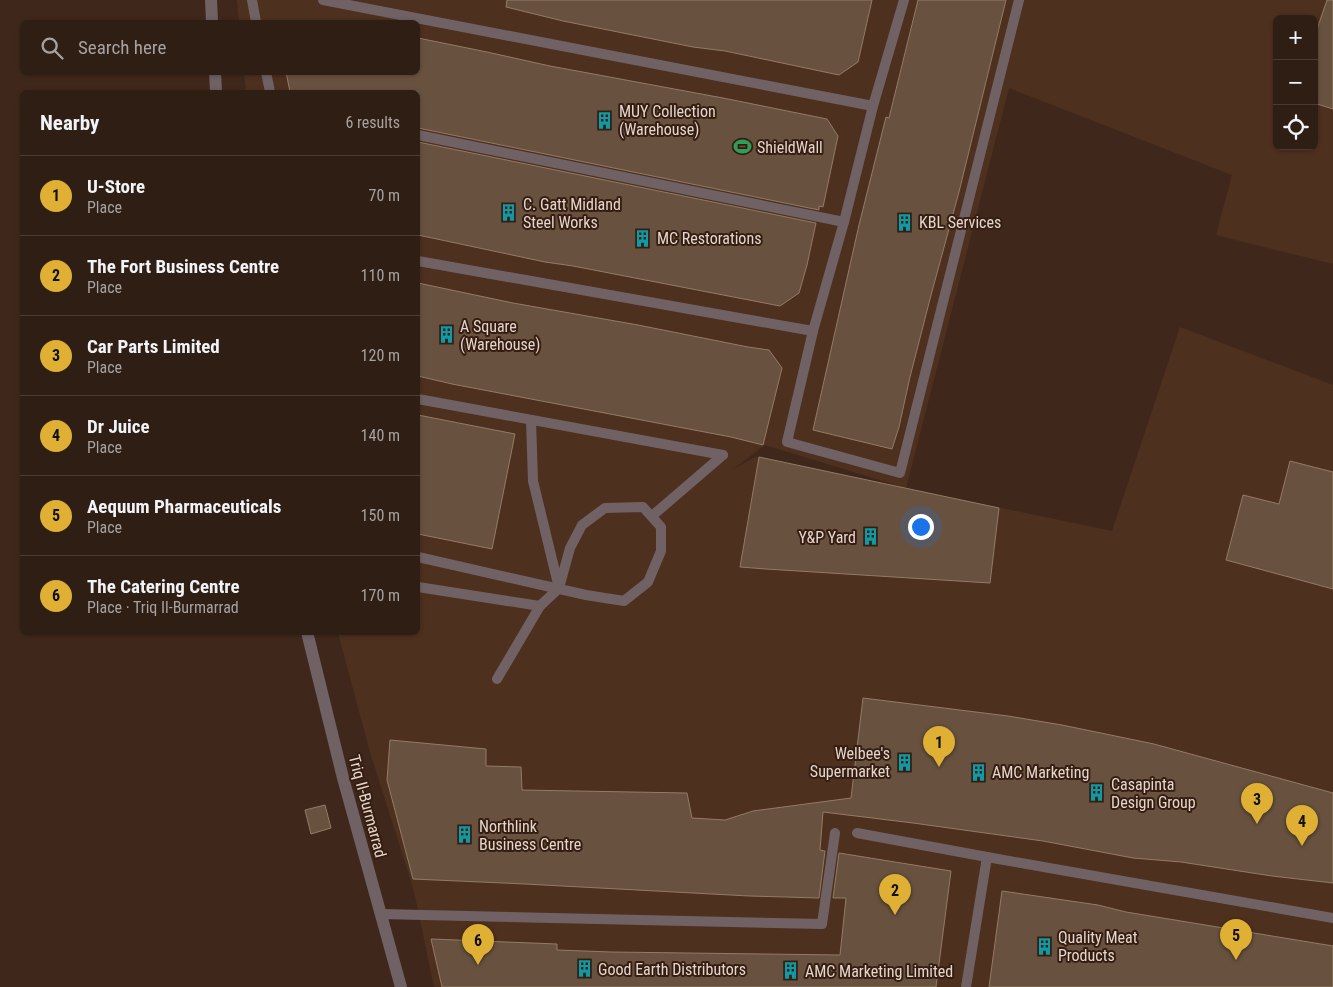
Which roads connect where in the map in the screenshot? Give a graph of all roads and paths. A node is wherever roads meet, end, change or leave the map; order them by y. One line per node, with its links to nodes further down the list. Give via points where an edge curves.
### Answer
1 (211, 0): 6 (street)
2 (252, 0): 7 (lane)
3 (323, 0): 12 (lane)
4 (904, 0): 12 (lane)
5 (1020, 0): 16 (lane, via 900,473 787,442)
6 (212, 20)
7 (256, 20)
8 (214, 75): 10 (street)
9 (267, 75): 11 (lane)
10 (216, 90)
11 (270, 90)
12 (872, 106): 14 (lane)
13 (420, 136): 14 (lane)
14 (844, 222): 16 (lane)
15 (420, 261): 16 (lane)
16 (813, 331)
17 (420, 399): 18 (lane)
18 (531, 420): 19 (lane, via 723,455); 22 (lane, via 533,481)
19 (652, 516): 22 (lane, via 643,507 606,508 582,525 570,548); 22 (lane, via 661,527 661,552 648,582 624,601)
20 (420, 557): 22 (lane)
21 (420, 587): 23 (lane)
22 (559, 588): 23 (lane)
23 (540, 606): 25 (lane)
24 (308, 635): 29 (street, Triq Il-Burmarrad)
25 (497, 679)
26 (835, 833): 29 (lane, via 822,924)
27 (857, 833): 28 (lane)
28 (987, 857): 30 (lane); 32 (lane)
29 (381, 914): 31 (street, Triq Il-Burmarrad)
30 (1333, 918)
31 (401, 987)
32 (966, 987)

